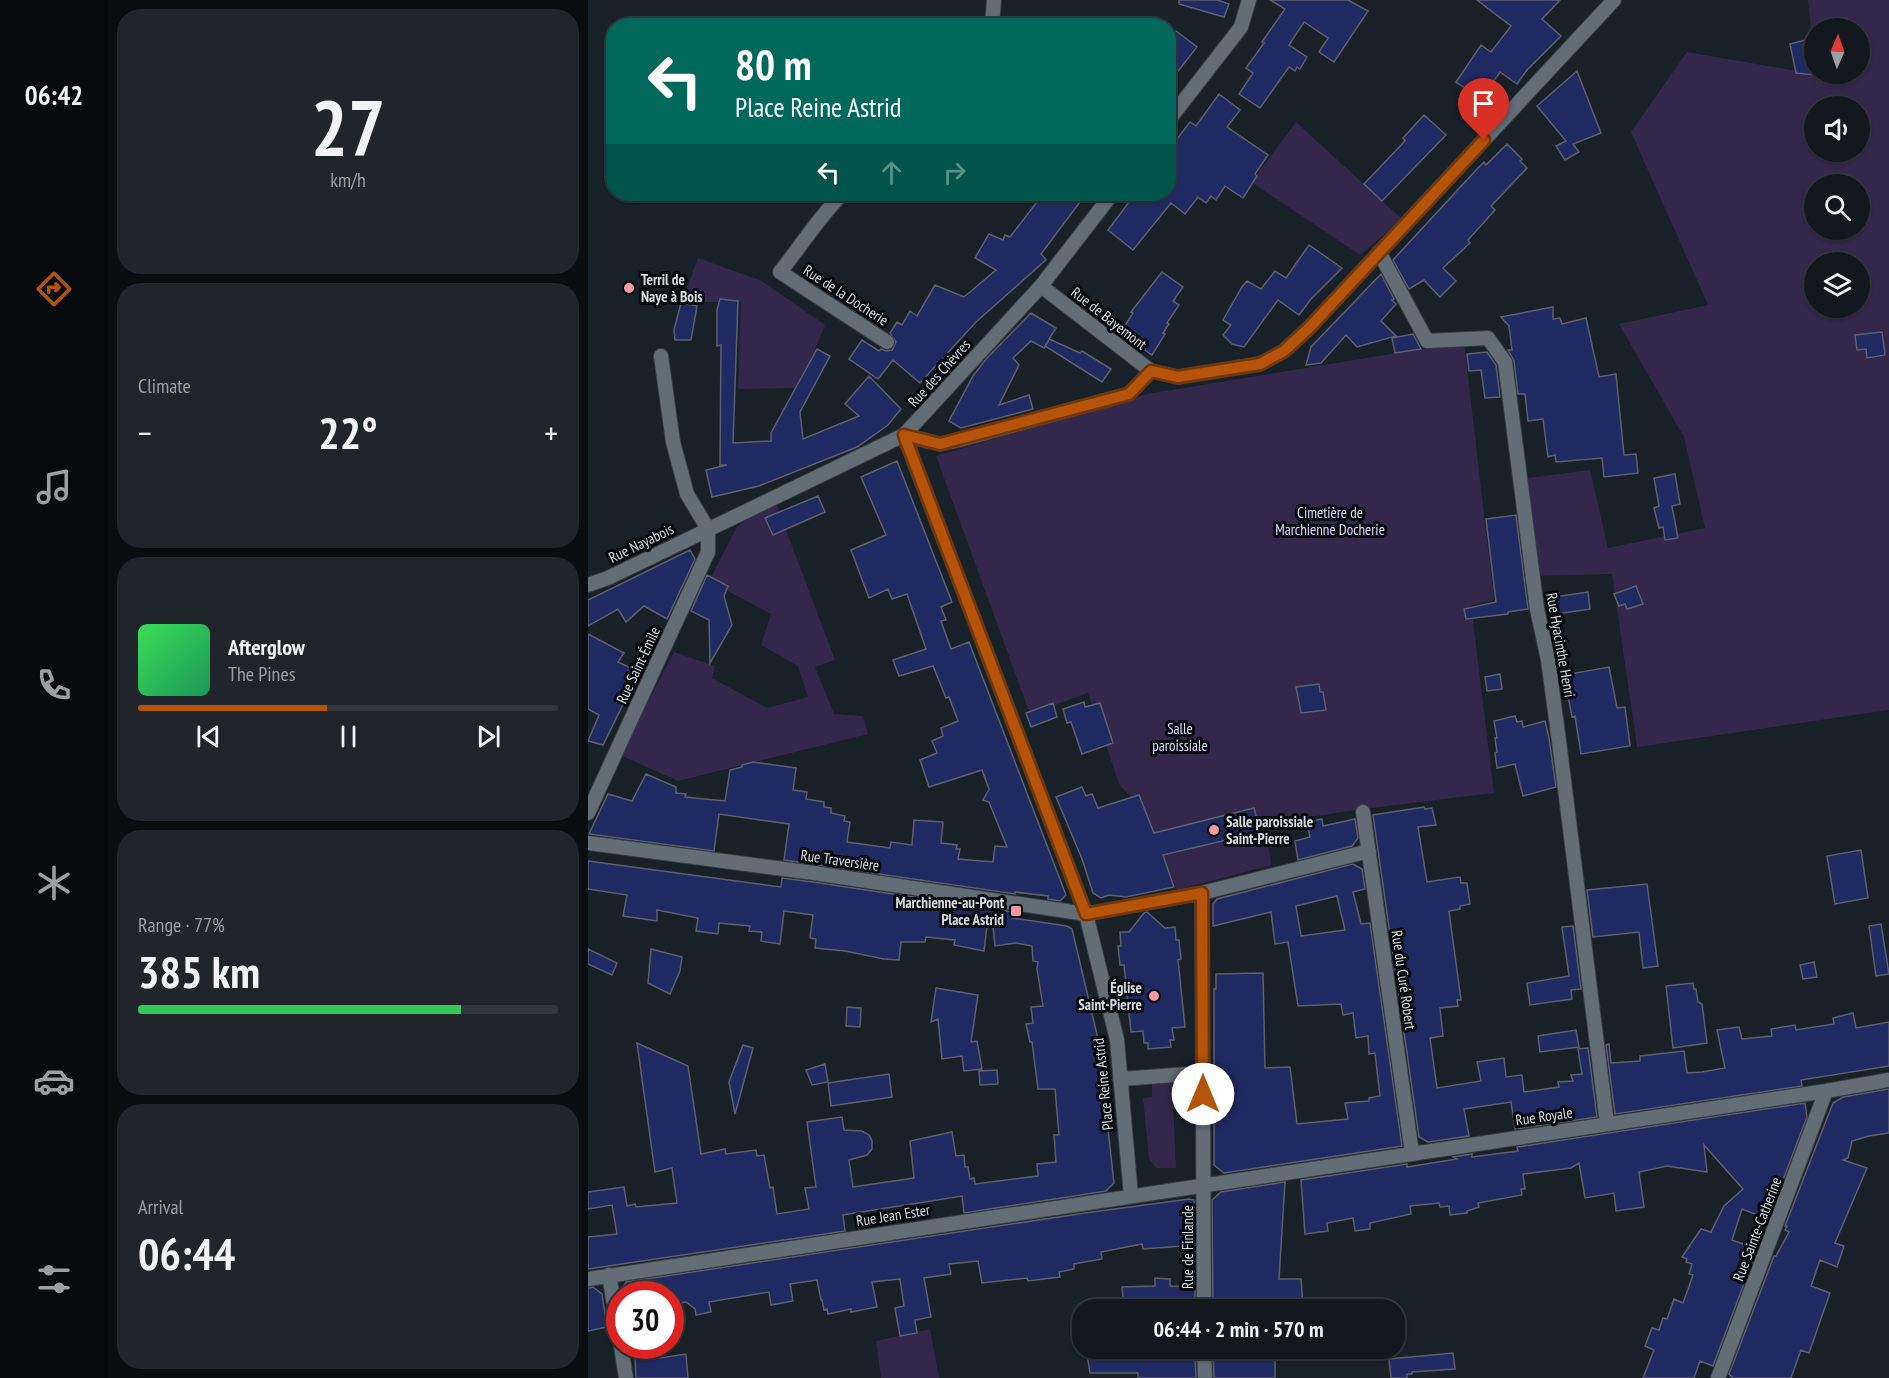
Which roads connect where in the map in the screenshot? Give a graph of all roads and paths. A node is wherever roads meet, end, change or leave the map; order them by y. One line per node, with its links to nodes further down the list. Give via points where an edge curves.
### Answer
1 (994, 0): 4 (street)
2 (1249, 0): 5 (street, via 1241,27)
3 (1614, 0): 8 (street, Rue de Bayemont)
4 (993, 18)
5 (1176, 111)
6 (835, 201): 10 (street, Rue de la Docherie, via 780,272)
7 (1107, 201): 9 (street, Rue des Chèvres)
8 (1379, 252): 12 (street, Rue de Bayemont, via 1284,351 1260,364 1178,377); 26 (street, Rue Hyacinthe Henri, via 1427,341 1488,338 1504,363 1537,609 1548,660)
9 (1041, 286): 12 (street, Rue de Bayemont); 13 (street, Rue des Chèvres)
10 (887, 342)
11 (661, 356): 14 (street, via 673,441 687,494)
12 (1151, 371): 13 (street, via 1129,394 959,440 940,444)
13 (904, 435): 14 (street, Rue des Chèvres); 21 (street, Place Reine Astrid)
14 (708, 530): 15 (street, Rue Nayabois); 17 (street, Rue Saint-Émile, via 708,552)
15 (588, 585)
16 (1364, 812): 19 (street, Rue du Curé Robert)
17 (588, 813)
18 (588, 843): 21 (street, Rue Traversière)
19 (1369, 851): 20 (street); 27 (street, Rue du Curé Robert)
20 (1202, 893): 21 (street); 22 (street)
21 (1086, 914): 23 (street, Place Reine Astrid, via 1117,1041)
22 (1203, 1073): 23 (street); 28 (street)
23 (1120, 1080): 29 (street, Place Reine Astrid)
24 (1889, 1080): 25 (street, Rue Royale)
25 (1826, 1091): 26 (street, Rue Royale); 38 (street, Rue Sainte-Catherine)
26 (1608, 1124): 27 (street, Rue Royale)
27 (1412, 1153): 28 (street, Rue Royale)
28 (1203, 1184): 29 (street, Rue Jean Ester); 33 (street, Rue de Finlande)
29 (1131, 1196): 30 (street, Rue Jean Ester)
30 (609, 1275): 31 (street, Rue Jean Ester); 32 (street)
31 (588, 1279)
32 (610, 1281)
33 (1204, 1299)
34 (623, 1359): 36 (street)
35 (1204, 1359): 37 (street)
36 (626, 1378)
37 (1205, 1378)
38 (1718, 1378)

